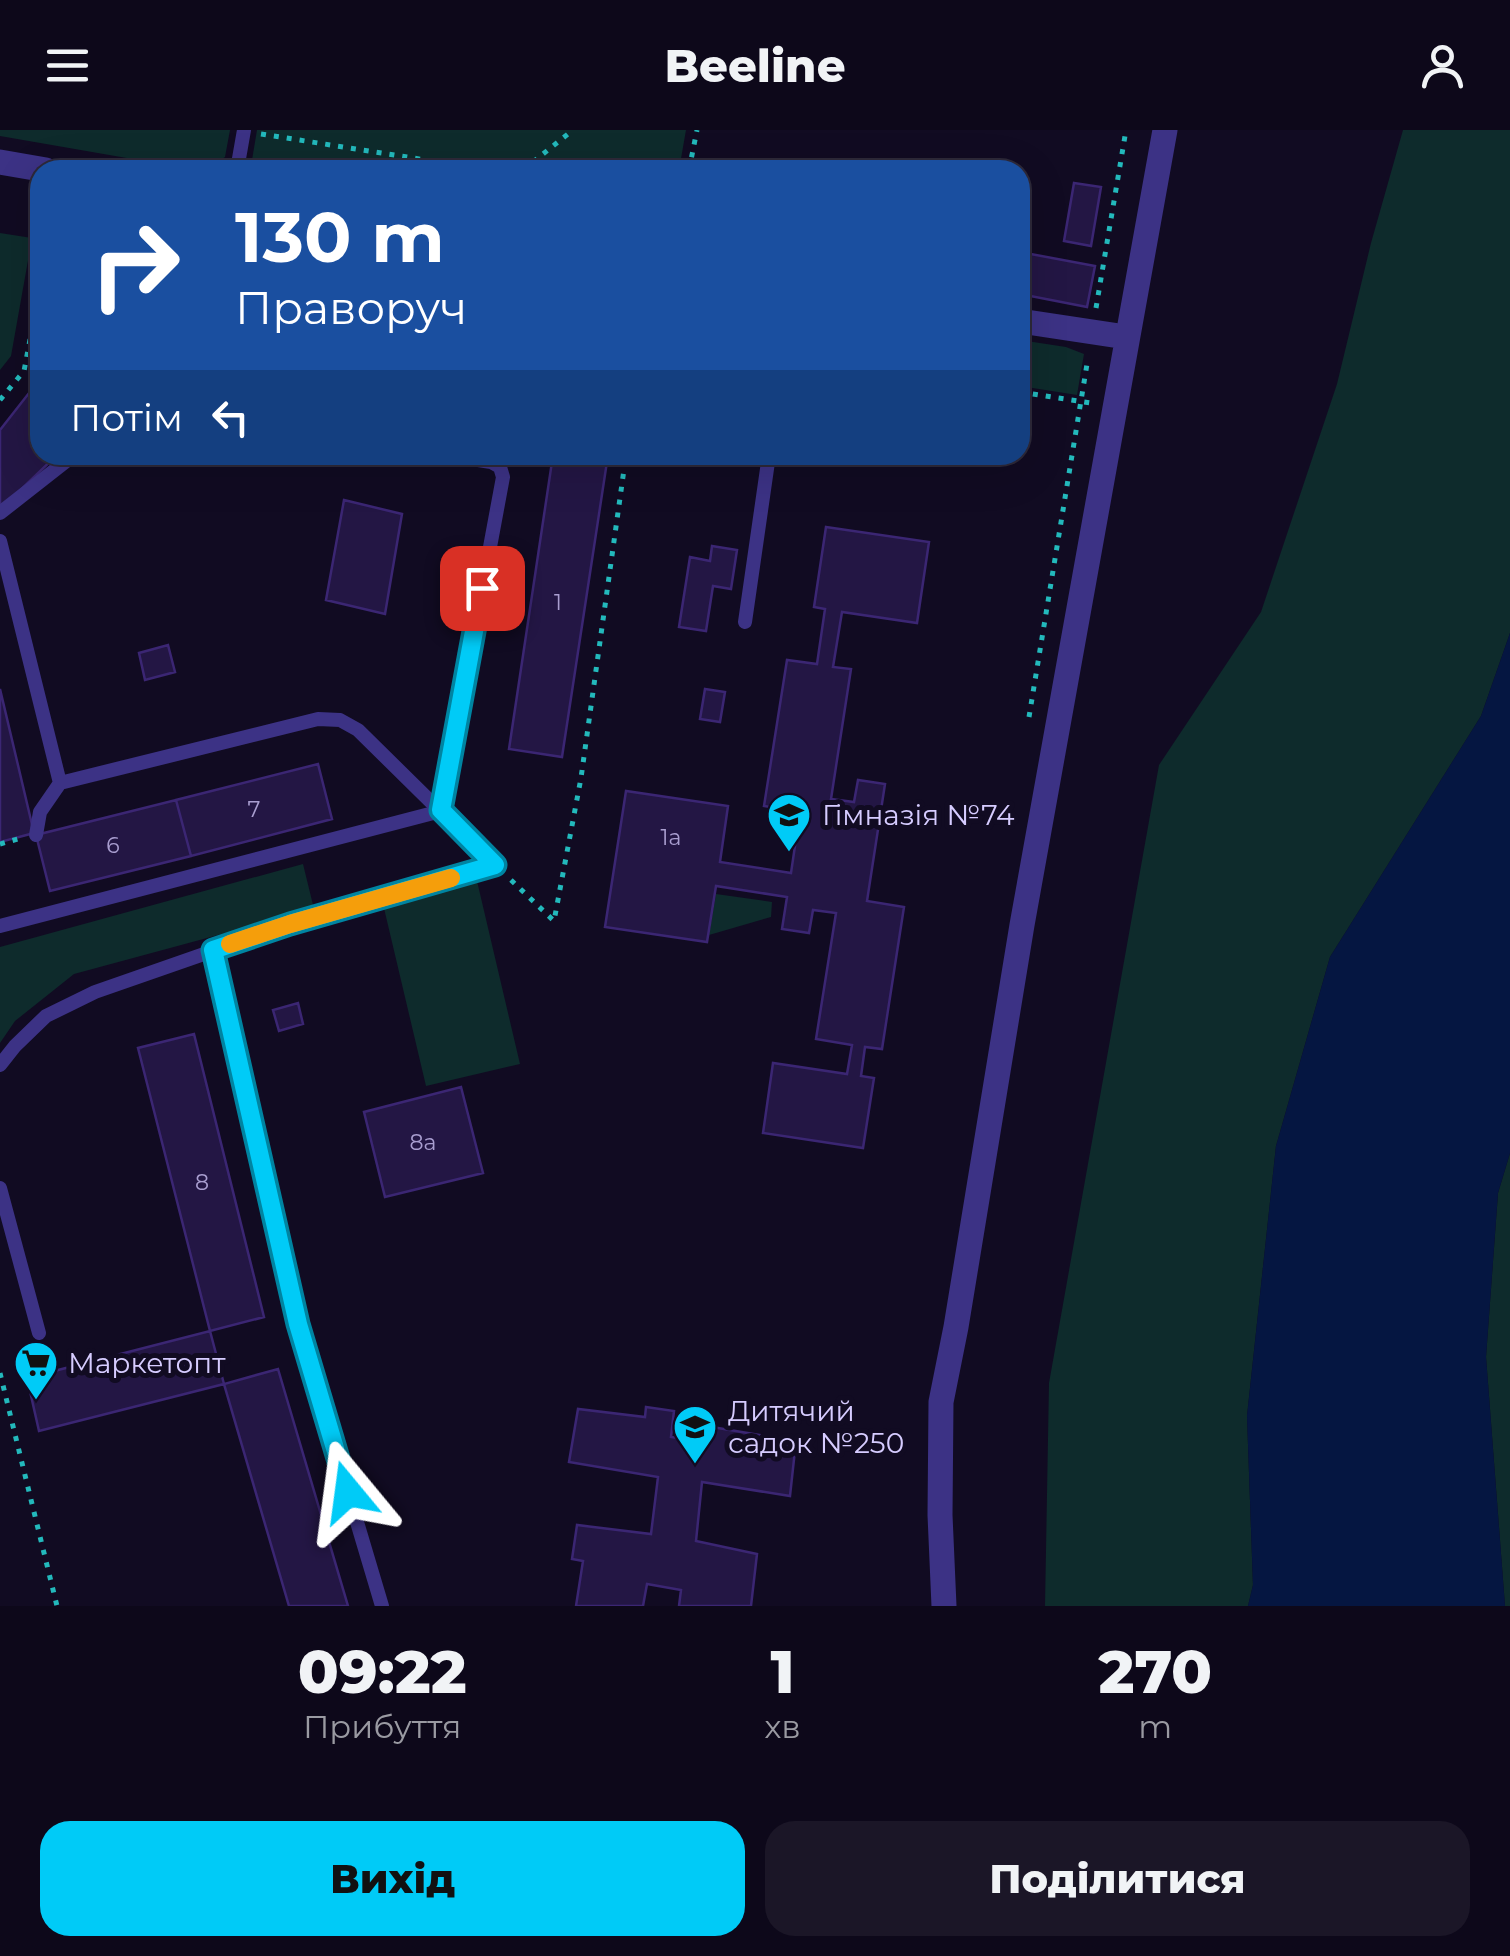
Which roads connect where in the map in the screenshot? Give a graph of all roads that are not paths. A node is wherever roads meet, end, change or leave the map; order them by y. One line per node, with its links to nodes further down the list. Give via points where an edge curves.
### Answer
1 (1165, 130): 7 (street)
2 (244, 131): 3 (lane)
3 (239, 160)
4 (0, 162): 5 (street)
5 (30, 167)
6 (1030, 322): 7 (street)
7 (1126, 337): 23 (street, via 941,1402)
8 (61, 465): 11 (lane)
9 (497, 465): 15 (lane, via 503,477)
10 (768, 465): 13 (lane)
11 (0, 514)
12 (0, 542): 14 (lane)
13 (745, 622)
14 (60, 783): 15 (lane, via 318,719 340,720); 16 (lane, via 40,812)
15 (441, 810): 17 (lane); 18 (lane, via 495,865)
16 (36, 835)
17 (0, 926)
18 (213, 950): 19 (lane, via 46,1016); 22 (lane, via 298,1324)
19 (0, 1066)
20 (0, 1188): 21 (lane)
21 (39, 1333)
22 (382, 1606)
23 (944, 1606)

